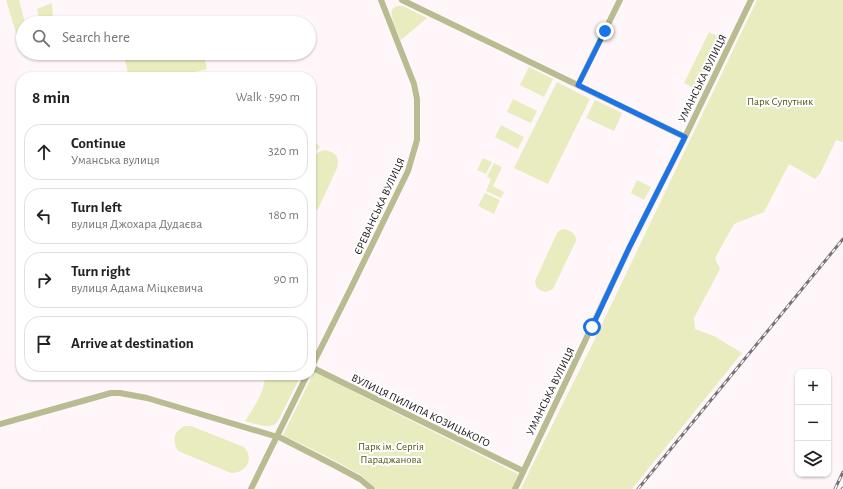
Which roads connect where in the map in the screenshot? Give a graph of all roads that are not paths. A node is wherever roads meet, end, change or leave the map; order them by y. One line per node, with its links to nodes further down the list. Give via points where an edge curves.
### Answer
1 (381, 0): 7 (street, ЄРЕВАНСЬКА ВУЛИЦЯ, via 414,84 417,140 408,171)
2 (402, 0): 5 (street)
3 (620, 0): 5 (street)
4 (751, 0): 6 (street, УМАНСЬКА ВУЛИЦЯ)
5 (578, 85): 6 (street)
6 (685, 137): 12 (street, УМАНСЬКА ВУЛИЦЯ)
7 (316, 357)
8 (316, 369): 12 (street, ВУЛИЦЯ ПИЛИПА КОЗИЦЬКОГО)
9 (304, 380): 11 (street)
10 (0, 424): 11 (street, via 111,393 120,393 147,398)
11 (276, 436): 13 (street); 14 (street, via 341,468)
12 (523, 471): 15 (street, УМАНСЬКА ВУЛИЦЯ)
13 (251, 489)
14 (372, 489)
15 (515, 489)

